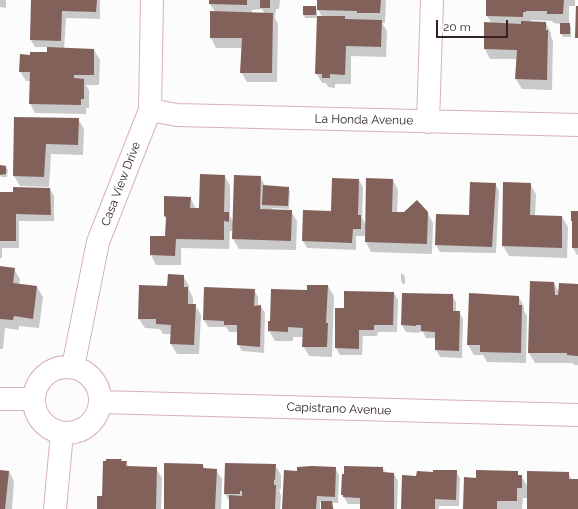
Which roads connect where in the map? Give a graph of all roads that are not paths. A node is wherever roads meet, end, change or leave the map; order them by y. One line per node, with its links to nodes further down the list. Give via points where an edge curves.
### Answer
1 (152, 0): 3 (street, Casa View Drive)
2 (432, 0): 4 (street)
3 (150, 110): 4 (street, La Honda Avenue, via 177,115); 6 (street, Casa View Drive, via 98,242)
4 (428, 122): 5 (street, La Honda Avenue)
5 (578, 125)
6 (73, 367): 8 (street, via 62,367 42,378 36,388); 9 (street, via 94,380 99,390)
7 (0, 399): 8 (street)
8 (34, 400): 11 (street, via 41,421 50,429)
9 (100, 402): 10 (street, Capistrano Avenue); 11 (street, via 98,413 88,426 72,433)
10 (578, 415)
11 (62, 433): 12 (street)
12 (55, 509)

